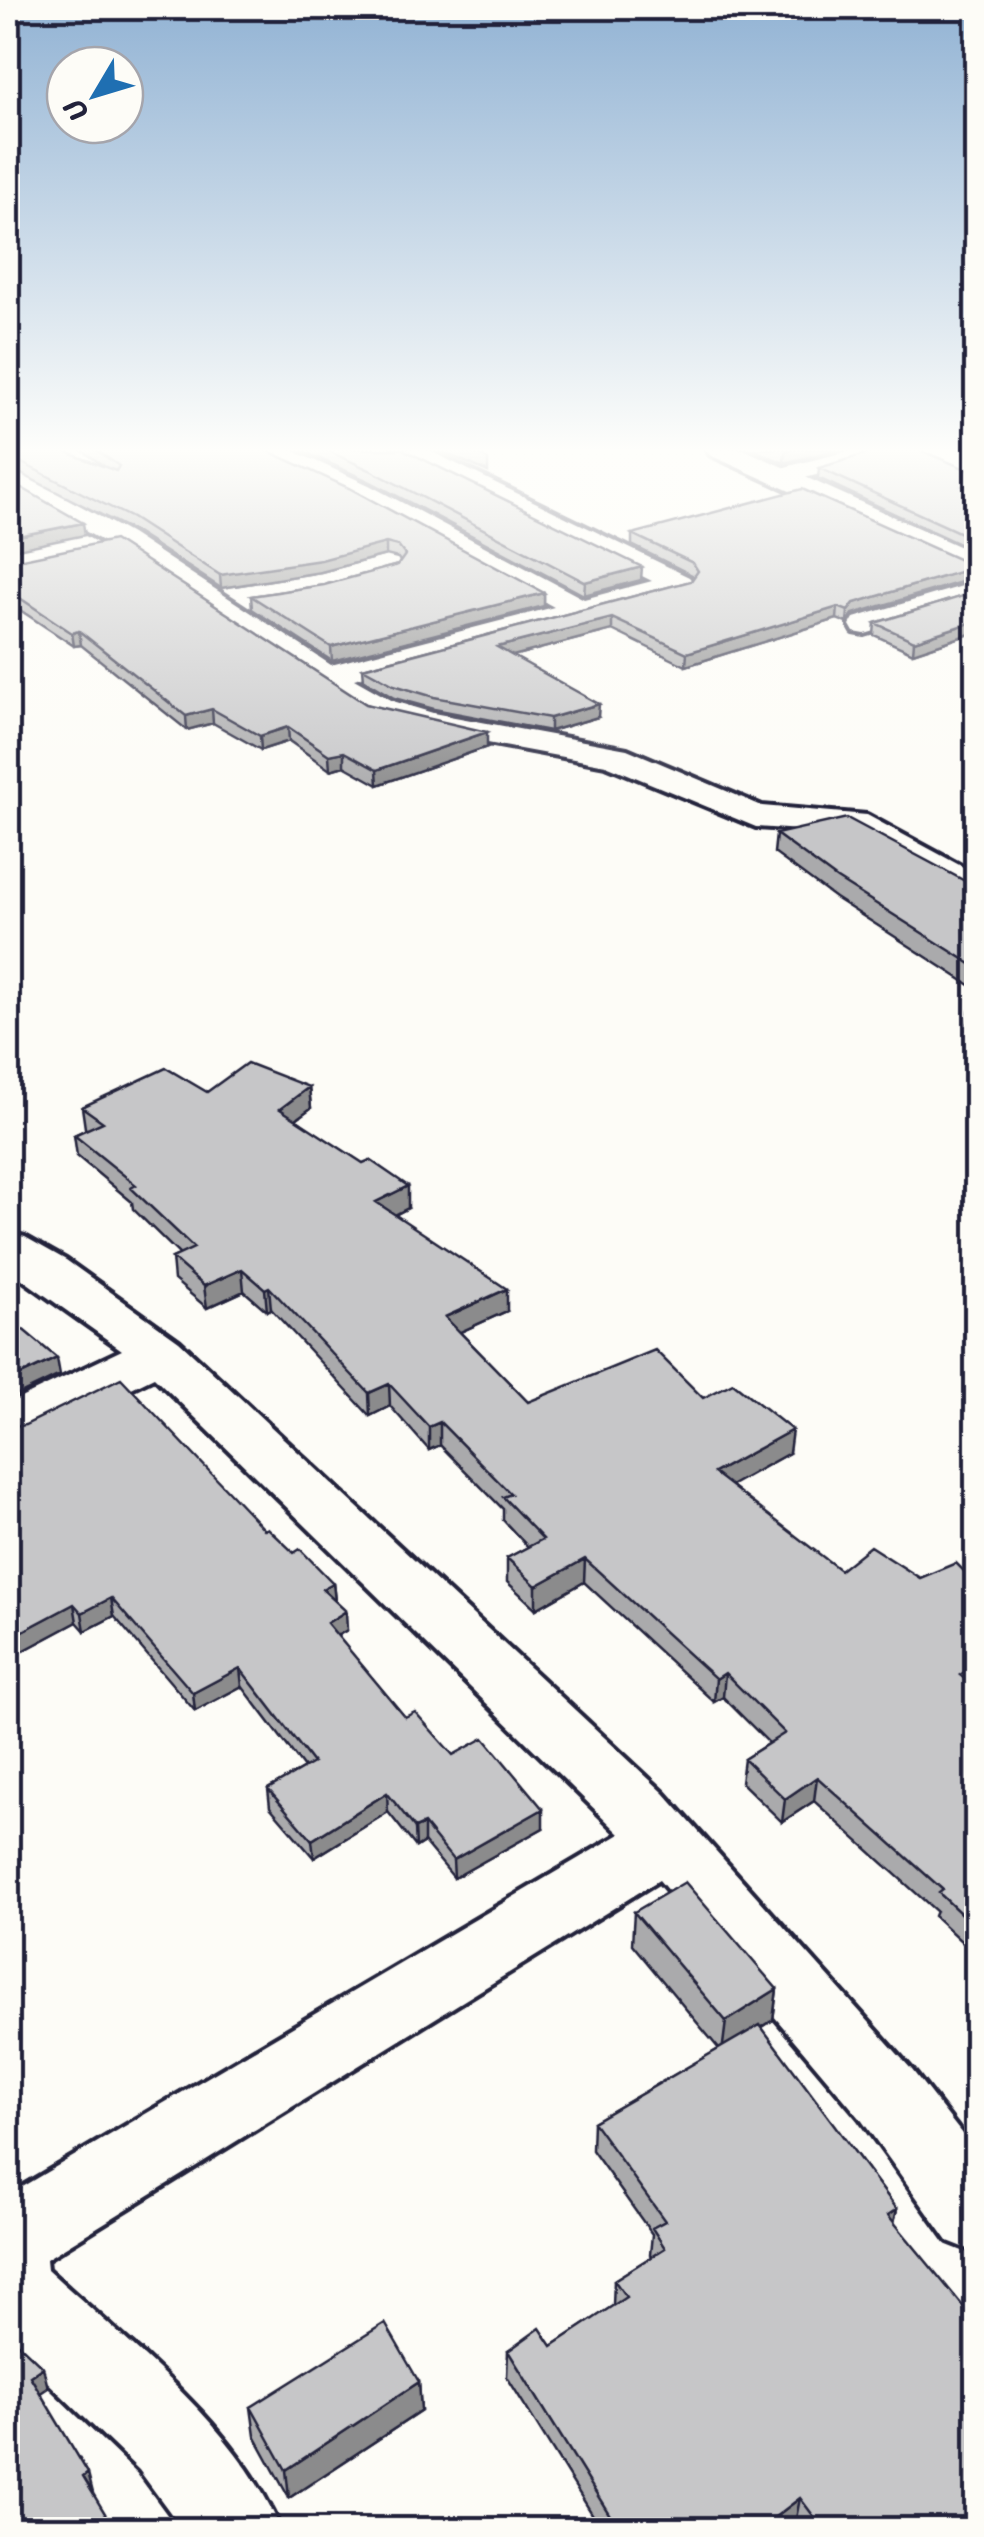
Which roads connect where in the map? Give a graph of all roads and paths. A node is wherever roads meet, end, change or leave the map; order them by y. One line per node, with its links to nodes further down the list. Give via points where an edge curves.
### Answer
1 (162, 567): 6 (street)
2 (502, 567): 7 (street)
3 (652, 567): 7 (street, via 678,580 674,587)
4 (976, 592): 8 (street)
5 (250, 597): 6 (street)
6 (214, 602): 9 (street)
7 (581, 610): 9 (street)
8 (865, 625)
9 (326, 676): 10 (street, via 403,716 615,756 756,816 854,823)
10 (976, 889)
11 (8, 1248): 12 (street)
12 (160, 1353): 13 (street); 14 (street)
13 (8, 1426)
14 (666, 1841): 15 (street, via 886,2094); 16 (street, via 16,2234)
15 (976, 2214)
16 (8, 2254)
17 (8, 2273): 18 (street, via 15,2294 169,2440)
18 (237, 2530)

